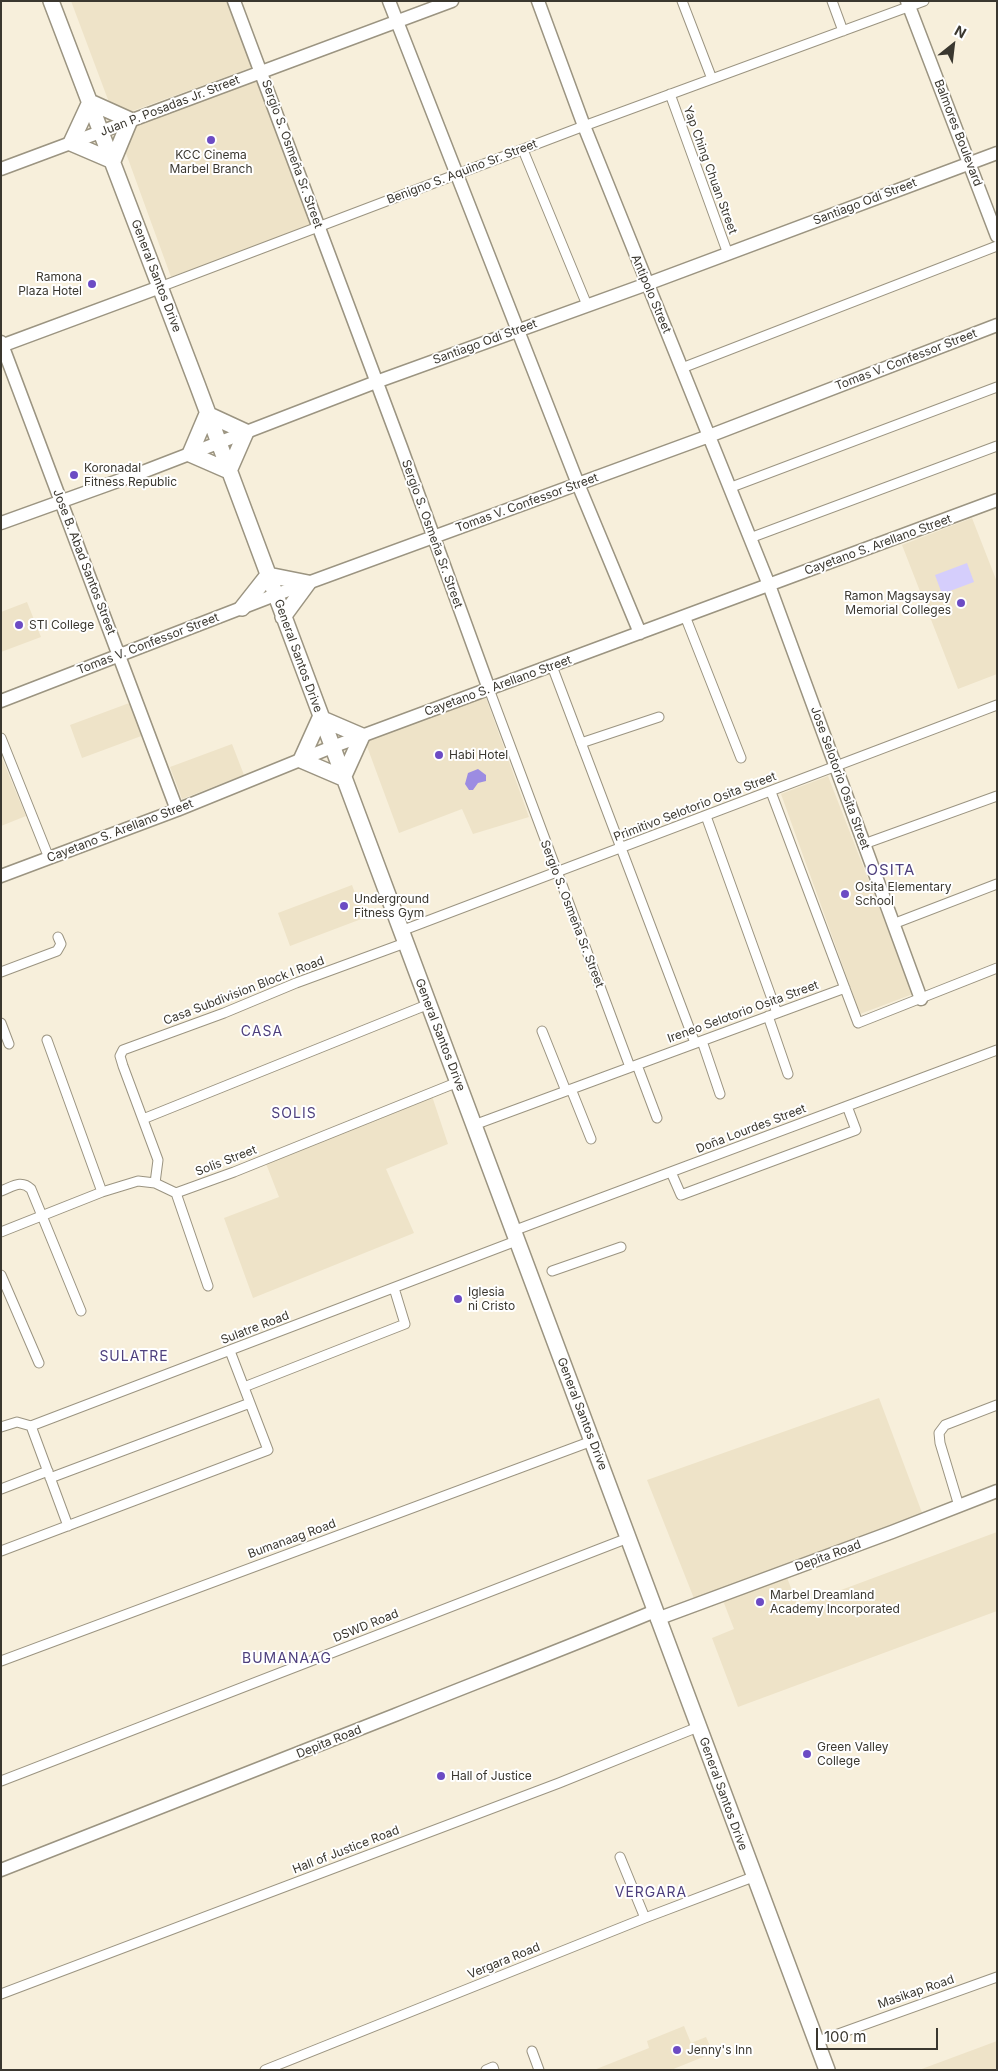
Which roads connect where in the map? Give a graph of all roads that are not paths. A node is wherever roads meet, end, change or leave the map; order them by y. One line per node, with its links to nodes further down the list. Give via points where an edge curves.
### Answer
1 (51, 1): 15 (highway, General Santos Drive)
2 (234, 1): 12 (street, Sergio S. Osmeña Sr. Street)
3 (389, 1): 10 (street)
4 (452, 1): 10 (street, Juan P. Posadas Jr. Street)
5 (538, 1): 17 (street, Antipolo Street)
6 (682, 1): 13 (street)
7 (832, 1): 11 (street)
8 (924, 1): 9 (street, Benigno S. Aquino Sr. Street)
9 (908, 4): 11 (street, Benigno S. Aquino Sr. Street); 23 (street, Balmores Boulevard)
10 (397, 21): 12 (street, Juan P. Posadas Jr. Street); 25 (street)
11 (843, 31): 13 (street, Benigno S. Aquino Sr. Street)
12 (261, 72): 16 (street, Juan P. Posadas Jr. Street); 26 (street, Sergio S. Osmeña Sr. Street)
13 (712, 79): 14 (street, Benigno S. Aquino Sr. Street)
14 (670, 94): 17 (street, Benigno S. Aquino Sr. Street); 29 (street, Yap Ching Chuan Street)
15 (90, 102): 16 (highway); 18 (highway, General Santos Drive); 19 (highway)
16 (130, 120): 18 (street, Juan P. Posadas Jr. Street); 22 (highway)
17 (584, 126): 20 (street, Benigno S. Aquino Sr. Street); 30 (street, Antipolo Street)
18 (102, 132): 19 (street, Juan P. Posadas Jr. Street); 22 (highway, General Santos Drive)
19 (71, 143): 22 (highway); 24 (street, Juan P. Posadas Jr. Street)
20 (523, 150): 25 (street, Benigno S. Aquino Sr. Street); 32 (street)
21 (997, 153): 23 (street, Santiago Odi Street)
22 (113, 161): 31 (highway, General Santos Drive)
23 (970, 162): 27 (street, Balmores Boulevard); 29 (street, Santiago Odi Street)
24 (1, 169)
25 (456, 175): 26 (street, Benigno S. Aquino Sr. Street); 34 (street)
26 (319, 227): 31 (street, Benigno S. Aquino Sr. Street); 37 (street, Sergio S. Osmeña Sr. Street)
27 (997, 236)
28 (997, 246): 36 (street)
29 (728, 254): 30 (street, Santiago Odi Street)
30 (647, 284): 32 (street, Santiago Odi Street); 36 (street, Antipolo Street)
31 (160, 287): 35 (street, Benigno S. Aquino Sr. Street); 39 (highway, General Santos Drive)
32 (587, 305): 34 (street, Santiago Odi Street)
33 (997, 325): 41 (street, Tomas V. Confessor Street)
34 (518, 330): 37 (street, Santiago Odi Street); 46 (street)
35 (2, 344): 49 (street, Jose B. Abad Santos Street)
36 (682, 368): 41 (street, Antipolo Street)
37 (376, 382): 40 (street, Santiago Odi Street); 51 (street, Sergio S. Osmeña Sr. Street)
38 (997, 387): 47 (street)
39 (207, 414): 40 (highway); 42 (highway, General Santos Drive); 44 (highway)
40 (246, 432): 42 (street, Santiago Odi Street); 45 (highway)
41 (708, 436): 46 (street, Tomas V. Confessor Street); 47 (street, Antipolo Street)
42 (218, 443): 44 (street, Santiago Odi Street); 45 (highway, General Santos Drive)
43 (997, 446): 52 (street)
44 (190, 454): 45 (highway); 49 (street, Santiago Odi Street)
45 (229, 471): 53 (highway, General Santos Drive)
46 (578, 484): 51 (street, Tomas V. Confessor Street); 60 (street)
47 (729, 488): 52 (street, Antipolo Street)
48 (997, 500): 55 (street, Cayetano S. Arellano Street)
49 (61, 501): 50 (street, Santiago Odi Street); 61 (street, Jose B. Abad Santos Street)
50 (1, 523)
51 (433, 537): 54 (street, Tomas V. Confessor Street); 63 (street, Sergio S. Osmeña Sr. Street)
52 (750, 538): 55 (street, Antipolo Street)
53 (268, 575): 54 (highway); 56 (highway, General Santos Drive); 57 (highway)
54 (308, 583): 56 (street, Tomas V. Confessor Street); 59 (highway)
55 (769, 585): 58 (street, Cayetano S. Arellano Street); 74 (street, Jose Selotorio Osita Street)
56 (275, 595): 57 (street, Tomas V. Confessor Street); 59 (highway, General Santos Drive)
57 (242, 608): 61 (street, Tomas V. Confessor Street)
58 (686, 616): 60 (street, Cayetano S. Arellano Street); 72 (street)
59 (283, 617): 67 (highway, General Santos Drive)
60 (640, 633): 62 (street, Cayetano S. Arellano Street)
61 (119, 655): 64 (street, Tomas V. Confessor Street); 78 (street, Jose B. Abad Santos Street)
62 (552, 666): 63 (street, Cayetano S. Arellano Street); 70 (street)
63 (488, 689): 68 (street, Cayetano S. Arellano Street); 83 (street, Sergio S. Osmeña Sr. Street)
64 (1, 701)
65 (997, 705): 74 (street, Primitivo Selotorio Osita Street)
66 (659, 717): 70 (street)
67 (320, 718): 68 (highway); 71 (highway, General Santos Drive); 73 (highway)
68 (362, 736): 71 (street, Cayetano S. Arellano Street); 75 (highway)
69 (1, 738): 82 (street)
70 (581, 743): 81 (street)
71 (332, 747): 73 (street, Cayetano S. Arellano Street); 75 (highway, General Santos Drive)
72 (741, 758)
73 (301, 760): 75 (highway); 78 (street, Cayetano S. Arellano Street)
74 (835, 766): 76 (street, Primitivo Selotorio Osita Street); 80 (street, Jose Selotorio Osita Street)
75 (343, 778): 88 (highway, General Santos Drive)
76 (770, 792): 79 (street, Primitivo Selotorio Osita Street); 91 (street)
77 (997, 796): 80 (street)
78 (177, 810): 82 (street, Cayetano S. Arellano Street)
79 (706, 816): 81 (street, Primitivo Selotorio Osita Street); 94 (street)
80 (864, 844): 86 (street, Jose Selotorio Osita Street)
81 (621, 848): 83 (street, Primitivo Selotorio Osita Street); 98 (street)
82 (49, 858): 84 (street, Cayetano S. Arellano Street)
83 (557, 872): 88 (street, Primitivo Selotorio Osita Street); 101 (street, Sergio S. Osmeña Sr. Street)
84 (1, 876)
85 (997, 884): 86 (street)
86 (893, 924): 92 (street, Jose Selotorio Osita Street)
87 (58, 937): 90 (street, via 61,944 57,951)
88 (403, 937): 93 (highway, General Santos Drive); 108 (street, Casa Subdivision Block I Road, via 382,952 126,1049 120,1056)
89 (997, 968): 92 (street)
90 (1, 972)
91 (845, 988): 92 (street, via 858,1023); 94 (street, Ireneo Selotorio Osita Street)
92 (921, 999)
93 (429, 1004): 103 (highway, General Santos Drive); 108 (street)
94 (772, 1015): 98 (street, Ireneo Selotorio Osita Street); 102 (street)
95 (1, 1023): 99 (street)
96 (542, 1031): 104 (street)
97 (47, 1040): 114 (street)
98 (698, 1042): 101 (street, Ireneo Selotorio Osita Street); 105 (street)
99 (9, 1044)
100 (997, 1050): 106 (street, Doña Lourdes Street)
101 (633, 1066): 104 (street, Ireneo Selotorio Osita Street); 107 (street, Sergio S. Osmeña Sr. Street)
102 (788, 1074)
103 (458, 1082): 109 (highway, General Santos Drive); 115 (street, Solis Street)
104 (568, 1090): 109 (street, Ireneo Selotorio Osita Street); 110 (street)
105 (720, 1094)
106 (847, 1106): 111 (street, Doña Lourdes Street); 111 (street, via 856,1130 681,1195)
107 (657, 1118)
108 (143, 1119): 112 (street, via 159,1163)
109 (474, 1125): 118 (highway, General Santos Drive)
110 (591, 1140)
111 (671, 1172): 118 (street, Doña Lourdes Street)
112 (156, 1183): 114 (street, via 138,1181); 115 (street)
113 (1, 1191): 116 (street, via 19,1184 27,1185)
114 (102, 1192): 116 (street)
115 (176, 1193): 122 (street)
116 (42, 1216): 117 (street); 124 (street)
117 (1, 1232)
118 (515, 1236): 123 (street, Sulatre Road); 132 (highway, General Santos Drive)
119 (621, 1247): 120 (street)
120 (552, 1271)
121 (1, 1276): 126 (street)
122 (208, 1286)
123 (394, 1288): 125 (street, Sulatre Road); 127 (street, via 405,1324)
124 (81, 1310)
125 (230, 1351): 127 (street); 130 (street, Sulatre Road)
126 (39, 1363)
127 (244, 1387): 128 (street)
128 (250, 1403): 133 (street); 137 (street, via 268,1450)
129 (997, 1404): 136 (street, via 945,1425 939,1433)
130 (31, 1426): 131 (street, Sulatre Road, via 17,1422); 133 (street)
131 (1, 1427)
132 (592, 1441): 138 (highway, General Santos Drive); 141 (street, Bumanaag Road)
133 (49, 1475): 134 (street); 137 (street)
134 (1, 1489)
135 (997, 1491): 136 (street, Depita Road)
136 (959, 1506): 140 (street, Depita Road)
137 (68, 1526): 139 (street)
138 (628, 1538): 140 (highway, General Santos Drive); 143 (street, DSWD Road)
139 (1, 1551)
140 (656, 1615): 142 (highway, General Santos Drive); 145 (street, Depita Road)
141 (1, 1661)
142 (698, 1727): 146 (highway, General Santos Drive); 149 (street, Hall of Justice Road, via 559,1783)
143 (1, 1781)
144 (620, 1857): 147 (street)
145 (1, 1870)
146 (753, 1877): 147 (street, Vergara Road); 150 (highway, General Santos Drive)
147 (645, 1918): 152 (street, Vergara Road)
148 (997, 1977): 150 (street, Masikap Road)
149 (1, 1994)
150 (816, 2042): 156 (highway, General Santos Drive)
151 (532, 2051): 155 (street)
152 (264, 2070)
153 (486, 2070): 154 (street, via 493,2067)
154 (494, 2070)
155 (539, 2070)
156 (827, 2070)

